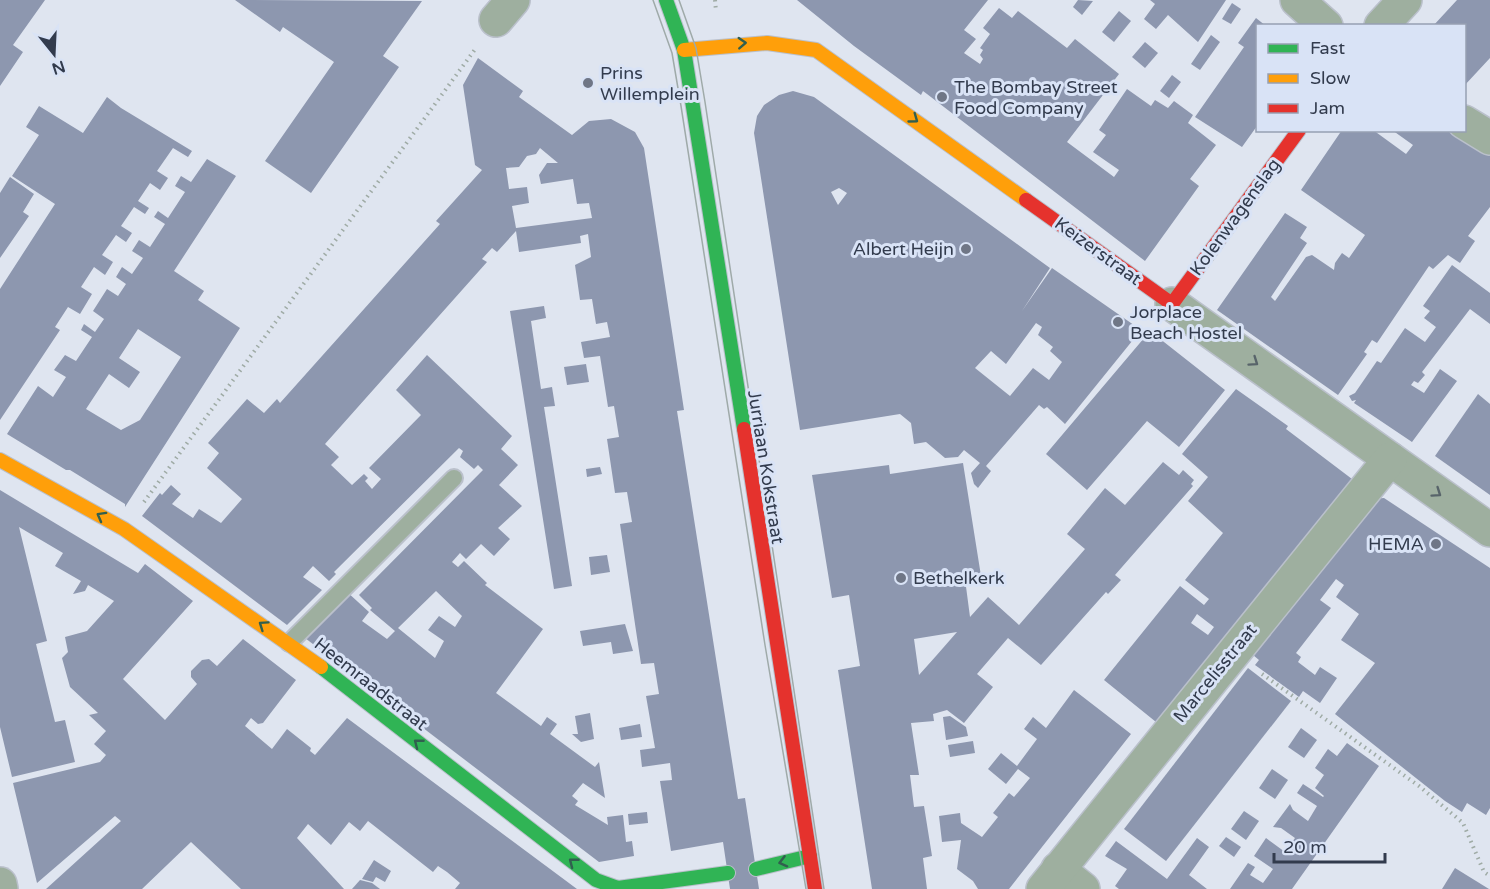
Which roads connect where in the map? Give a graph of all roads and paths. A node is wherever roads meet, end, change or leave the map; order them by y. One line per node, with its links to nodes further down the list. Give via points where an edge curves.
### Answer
1 (666, 0): 7 (street, Jurriaan Kokstraat)
2 (1297, 0): 5 (street)
3 (1405, 0): 6 (street)
4 (505, 10): 15 (path)
5 (1324, 24)
6 (1383, 24)
7 (684, 50): 11 (street, Keizerstraat, one-way to 11, via 766,42 816,50); 19 (street, Jurriaan Kokstraat)
8 (1466, 123): 10 (street)
9 (1298, 132): 11 (street, Kolenwagenslag)
10 (1490, 138)
11 (1172, 304): 12 (street, Keizerstraat, one-way to 12)
12 (1390, 459): 16 (street, Keizerstraat, one-way to 16); 18 (street, Marcelisstraat)
13 (0, 460): 15 (street, Heemraadstraat, one-way to 13)
14 (454, 477): 17 (lane)
15 (124, 529): 17 (street, Heemraadstraat, one-way to 15)
16 (1490, 530)
17 (289, 643): 21 (street, Heemraadstraat, one-way to 17, via 618,888 596,880)
18 (1232, 653): 22 (path, via 1419,786 1462,823 1484,872); 23 (street, Marcelisstraat)
19 (810, 856): 20 (street, one-way to 20); 26 (street, Jurriaan Kokstraat)
20 (756, 869)
21 (728, 873)
22 (1490, 876)
23 (1050, 879): 27 (street)
24 (0, 884): 25 (street)
25 (1, 889)
26 (815, 889)
27 (1083, 889)

